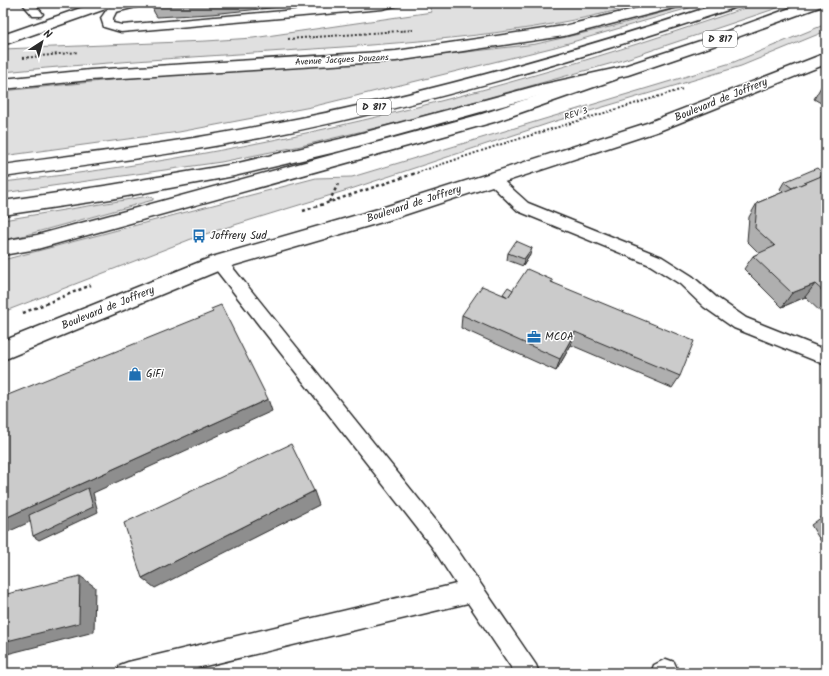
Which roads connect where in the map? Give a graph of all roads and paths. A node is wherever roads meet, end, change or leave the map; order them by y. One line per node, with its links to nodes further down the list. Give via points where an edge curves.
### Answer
1 (28, 3): 8 (lane)
2 (140, 3): 3 (lane, via 112,10 107,18 108,25 121,29)
3 (396, 3)
4 (676, 3): 16 (main road, Avenue Jacques Douzans, via 564,31 396,56 90,75)
5 (735, 3): 18 (main road, D 817, via 556,59 308,122 88,160)
6 (817, 3): 15 (main road, D 817)
7 (102, 4): 11 (main road)
8 (37, 14)
9 (416, 29): 10 (path)
10 (282, 39)
11 (3, 40)
12 (84, 52): 14 (path)
13 (826, 58): 19 (main road, Boulevard de Joffrery, via 653,127)
14 (17, 59)
15 (622, 72): 21 (main road, D 817, via 546,89 234,170); 22 (main road, via 488,118 53,238)
16 (3, 84)
17 (690, 87): 20 (path, REV 3, via 499,145)
18 (3, 170)
19 (493, 179): 23 (main road, Boulevard de Joffrery, via 382,215); 25 (lane, via 522,207 656,261 686,280 710,302 740,323)
20 (329, 202)
21 (3, 208)
22 (3, 248)
23 (218, 262): 24 (main road, Boulevard de Joffrery); 26 (lane, via 439,540)
24 (3, 351)
25 (826, 358)
26 (473, 591): 27 (lane); 28 (lane)
27 (128, 673)
28 (528, 673)
29 (662, 673): 30 (lane, via 666,670)
30 (668, 673)

